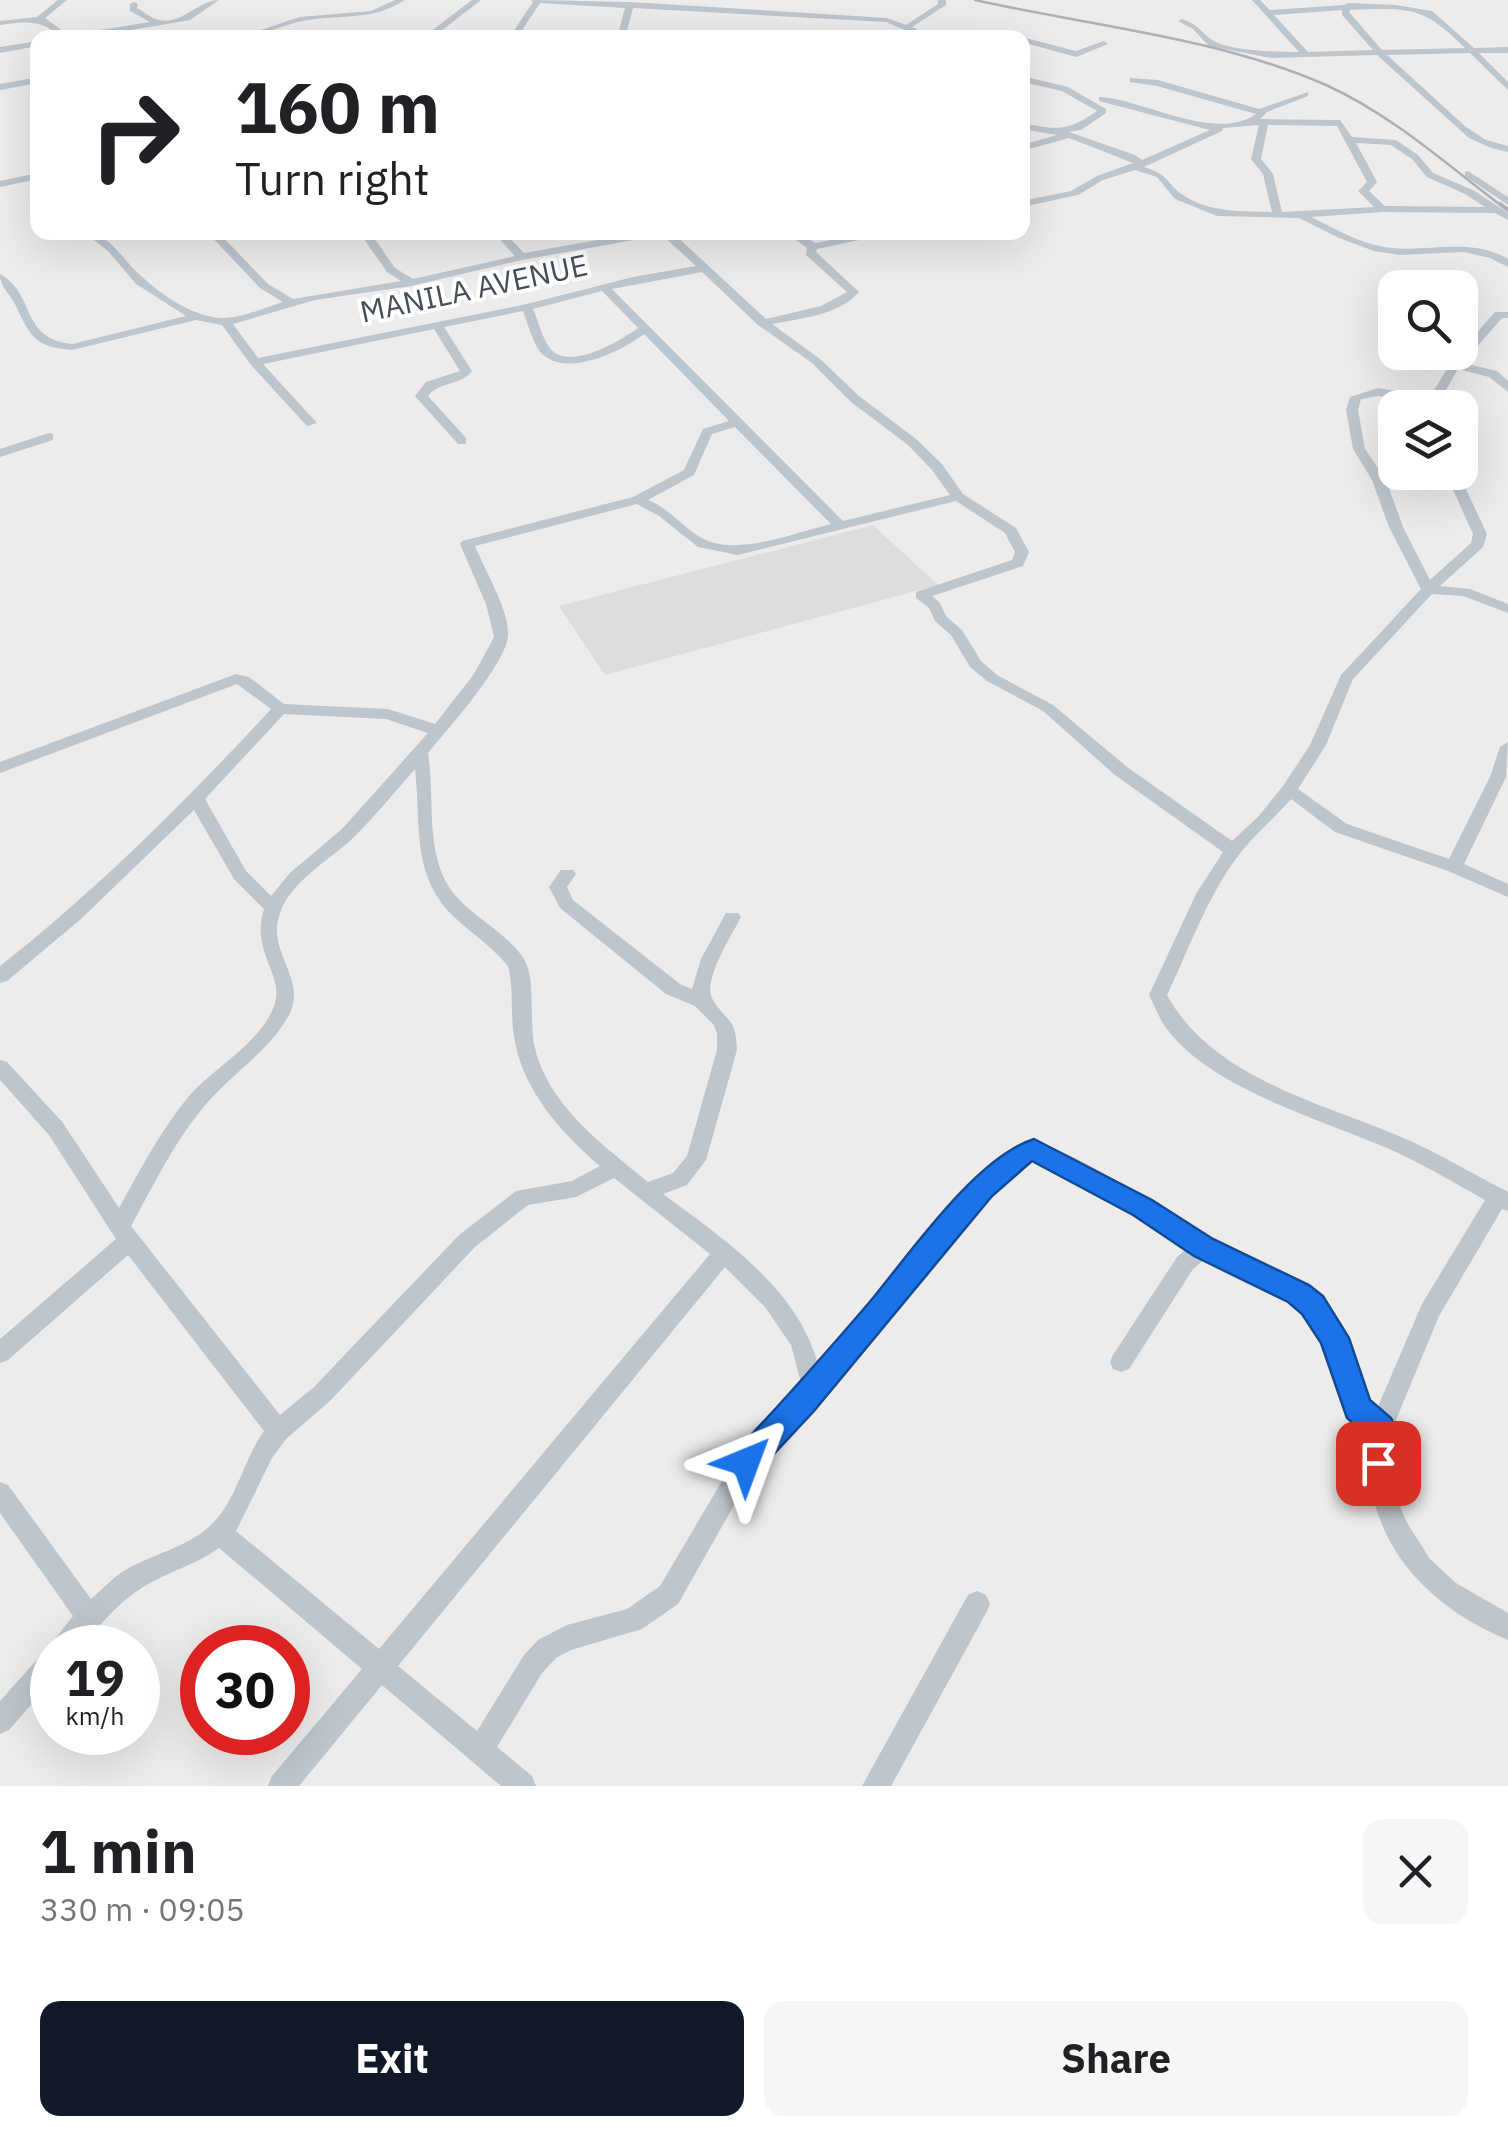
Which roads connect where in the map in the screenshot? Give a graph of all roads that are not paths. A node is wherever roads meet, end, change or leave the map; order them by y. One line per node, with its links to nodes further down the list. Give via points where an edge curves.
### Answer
1 (63, 0): 14 (street)
2 (216, 0): 18 (street, via 200,15)
3 (301, 0): 15 (street)
4 (401, 0): 15 (street, via 364,15)
5 (476, 0): 23 (street)
6 (538, 0): 10 (street); 24 (street)
7 (942, 0): 19 (street)
8 (1256, 0): 13 (street)
9 (134, 4): 18 (street)
10 (630, 4): 11 (street); 25 (street)
11 (719, 4): 19 (street)
12 (1348, 4): 13 (street); 32 (street, via 1421,8); 33 (street, via 1345,13)
13 (1267, 12): 34 (street)
14 (40, 18): 17 (street); 20 (street)
15 (300, 19): 22 (street)
16 (1182, 21): 34 (street, via 1217,46)
17 (0, 23)
18 (158, 23): 21 (street)
19 (909, 26): 26 (street)
20 (59, 30)
21 (115, 30)
22 (273, 30)
23 (437, 30)
24 (518, 30)
25 (623, 30)
26 (916, 30)
27 (1030, 41): 29 (street, via 1076,54)
28 (30, 44): 30 (street)
29 (1104, 44)
30 (0, 50)
31 (1508, 50): 32 (street)
32 (1469, 52): 33 (street); 41 (street)
33 (1380, 54): 34 (street); 51 (street, via 1461,130)
34 (1308, 56)
35 (1147, 72): 37 (street)
36 (1030, 80): 44 (street)
37 (1133, 80): 44 (street); 45 (street)
38 (30, 81): 39 (street)
39 (24, 82): 40 (street); 42 (street)
40 (0, 86)
41 (1508, 87)
42 (30, 88)
43 (1305, 94): 45 (street)
44 (1098, 102): 47 (street); 48 (street, via 1103,111 1078,128 1056,131)
45 (1259, 118): 47 (street); 49 (street, via 1336,122); 60 (street, via 1256,158 1268,174)
46 (1030, 128): 48 (street)
47 (1222, 128): 52 (street)
48 (1070, 136): 50 (street); 52 (street, via 1132,158)
49 (1350, 140): 58 (street, via 1372,182 1363,192); 59 (street, via 1394,142 1430,175)
50 (1030, 146)
51 (1508, 149)
52 (1135, 167): 56 (street, via 1074,193); 60 (street, via 1160,175 1178,197 1221,214)
53 (1468, 174): 57 (street)
54 (30, 177): 55 (street)
55 (0, 183)
56 (1030, 202)
57 (1508, 202)
58 (1382, 209): 59 (street); 61 (street)
59 (1496, 210): 62 (street)
60 (1277, 212): 61 (street)
61 (1298, 214): 73 (street, via 1388,250 1474,249)
62 (1508, 218)
63 (100, 240): 81 (street, via 146,288)
64 (220, 240): 78 (street, via 264,286)
65 (370, 240): 76 (street)
66 (506, 240): 72 (street)
67 (619, 240): 72 (street)
68 (673, 240): 74 (street)
69 (802, 240): 71 (street)
70 (849, 240): 71 (street)
71 (813, 247): 83 (street, via 810,253 851,297)
72 (522, 257): 76 (street)
73 (1507, 259)
74 (704, 268): 77 (street, MANILA AVENUE); 83 (street)
75 (0, 276): 81 (street, via 15,288 36,336 56,348)
76 (410, 283): 78 (street)
77 (604, 287): 79 (street, MANILA AVENUE); 85 (street)
78 (290, 302): 82 (street)
79 (527, 307): 84 (street, MANILA AVENUE); 85 (street, via 545,351 564,360 611,350)
80 (1505, 310): 86 (street)
81 (196, 317): 82 (street)
82 (226, 322): 87 (street)
83 (762, 322): 99 (street, via 912,442)
84 (437, 325): 87 (street, MANILA AVENUE); 94 (street, via 466,371 430,385 421,396)
85 (644, 329): 91 (street)
86 (1478, 340)
87 (255, 362): 92 (street)
88 (1476, 370): 89 (street)
89 (1508, 388)
90 (1378, 392): 96 (street, via 1356,397 1352,410 1359,449)
91 (738, 422): 100 (street, via 708,432 688,472); 101 (street)
92 (311, 423)
93 (49, 437): 95 (street)
94 (462, 441)
95 (0, 453)
96 (1378, 478)
97 (1383, 490): 102 (street)
98 (1459, 490): 102 (street, via 1480,534 1478,544)
99 (958, 497): 101 (street); 112 (street, via 1011,531 1022,552 1007,568 921,595 992,678 1048,708)
100 (638, 500): 101 (street, via 710,550 738,551); 105 (street, via 468,544 502,636)
101 (840, 526)
102 (1428, 589): 103 (street, via 1465,592); 110 (street, via 1346,678 1318,745)
103 (1508, 608)
104 (280, 709): 105 (street, via 388,714); 108 (street, via 244,680 228,680); 111 (street)
105 (439, 731): 107 (street)
106 (1508, 748): 109 (street)
107 (420, 751): 116 (street); 121 (street, via 423,841 433,879 455,908 513,957 535,1077)
108 (0, 768)
109 (1503, 779): 113 (street)
110 (1289, 790): 112 (street); 113 (street, via 1341,828)
111 (197, 800): 116 (street, via 240,876); 118 (street)
112 (1232, 850): 123 (street, via 1158,995 1174,1028 1244,1077 1418,1153)
113 (1454, 868): 115 (street)
114 (567, 874): 119 (street, via 558,888 566,904 672,989)
115 (1508, 891)
116 (273, 908): 124 (street, via 266,943 288,993 284,1008 196,1101)
117 (732, 917): 119 (street, via 703,980)
118 (0, 976)
119 (702, 1002): 122 (street, via 727,1034 710,1116 690,1170)
120 (0, 1068): 124 (street, via 56,1129)
121 (614, 1168): 122 (street); 131 (street, via 576,1189 523,1197 508,1207 434,1272 322,1394)
122 (649, 1190): 126 (street)
123 (1503, 1199): 130 (street, via 1430,1311)
124 (125, 1234): 127 (street); 131 (street)
125 (1204, 1248): 128 (street, via 1185,1263); 129 (street, via 1034,1149 982,1188); 130 (street, via 1312,1305 1334,1338 1358,1408)
126 (723, 1254): 129 (street, via 769,1295 798,1336); 138 (street)
127 (0, 1353)
128 (1122, 1362)
129 (813, 1386): 141 (street, via 746,1462 669,1595 632,1620 547,1649)
130 (1381, 1428): 137 (street, via 1384,1496 1421,1568 1447,1592)
131 (278, 1431): 133 (street)
132 (0, 1494): 135 (street)
133 (220, 1533): 135 (street, via 133,1579); 138 (street)
134 (977, 1604): 144 (street)
135 (89, 1617): 136 (street)
136 (83, 1625)
137 (1508, 1627)
138 (379, 1666): 141 (street); 142 (street)
139 (30, 1687): 140 (street)
140 (0, 1721)
141 (480, 1750): 143 (street)
142 (282, 1786)
143 (522, 1786)
144 (876, 1786)

